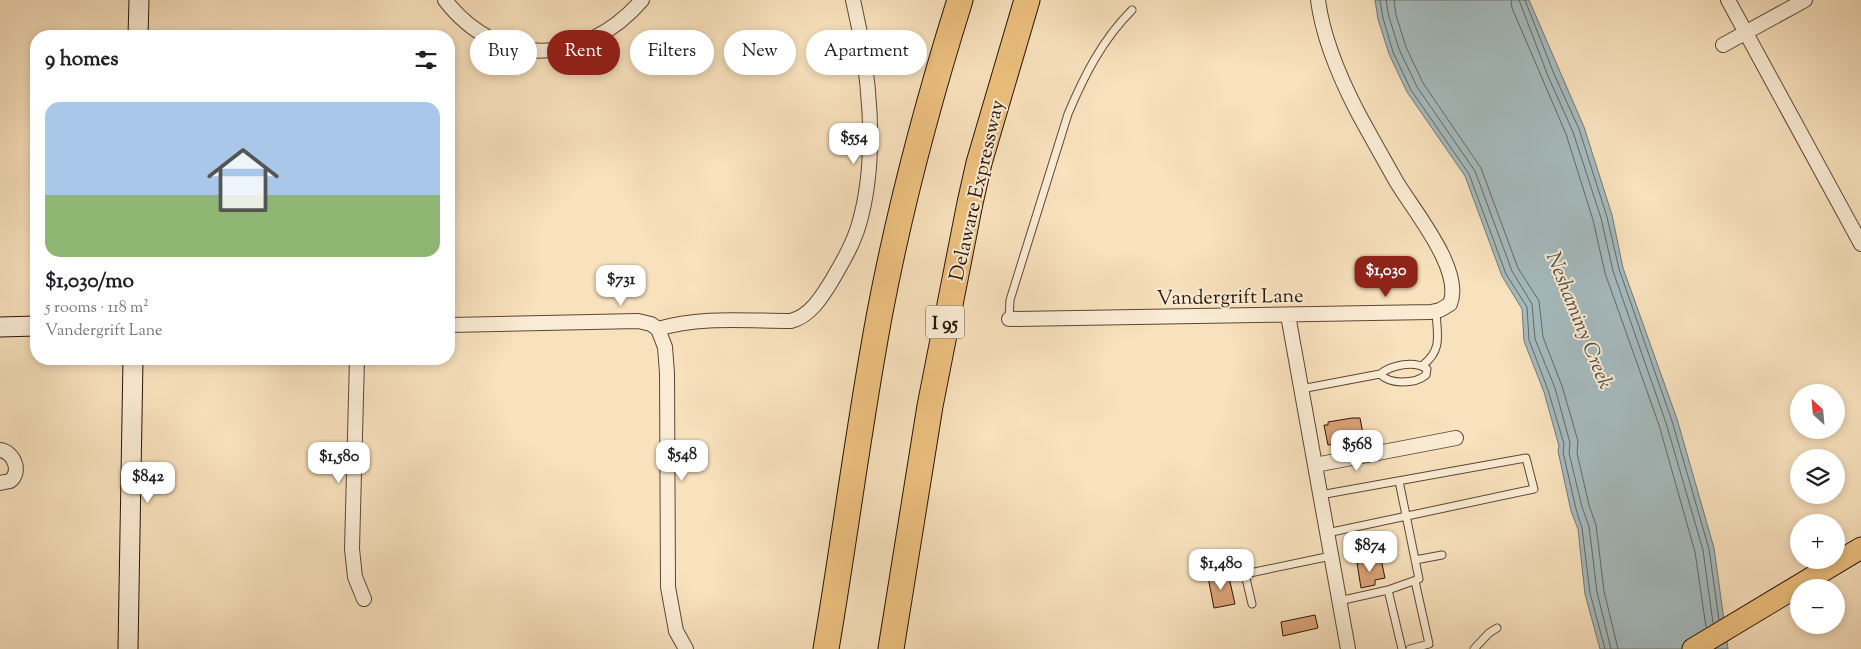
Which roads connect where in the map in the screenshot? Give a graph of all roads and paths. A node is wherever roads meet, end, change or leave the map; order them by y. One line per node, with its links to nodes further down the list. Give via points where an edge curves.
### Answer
1 (139, 0): 11 (main road)
2 (445, 0): 3 (street, via 466,24 486,38 498,44 533,50 573,46 596,38 625,18)
3 (642, 0)
4 (853, 0): 21 (street, via 872,142 860,223 849,251 822,296 798,320 700,321)
5 (960, 0): 47 (highway, via 892,254)
6 (1027, 0): 48 (highway, Delaware Expressway / I 95, via 970,203 933,388)
7 (1318, 0): 15 (street, via 1325,34 1357,111 1434,240 1450,275 1453,297 1447,307)
8 (1728, 0): 12 (street)
9 (1805, 0): 12 (street)
10 (1132, 10): 17 (lane, Vandergrift Lane, via 1104,42 1068,114 1010,300)
11 (138, 30)
12 (1746, 32): 13 (street); 14 (street)
13 (1723, 45)
14 (1861, 244)
15 (1436, 311): 16 (street, Vandergrift Lane); 24 (lane, via 1438,343 1434,356)
16 (1288, 315): 17 (street, Vandergrift Lane); 26 (street)
17 (1009, 319)
18 (30, 326): 20 (main road)
19 (455, 326): 21 (street, via 638,321)
20 (0, 327)
21 (658, 328): 46 (street, via 665,347 667,374 668,587 676,631)
22 (133, 365): 45 (main road)
23 (357, 365): 41 (street, via 352,549 354,577)
24 (1423, 366): 25 (lane, via 1388,368); 25 (lane, via 1428,368 1421,380 1391,381)
25 (1380, 374): 26 (lane)
26 (1301, 389): 29 (street)
27 (1456, 438): 29 (street)
28 (0, 450): 31 (street, via 12,457 16,466 16,473 10,481)
29 (1315, 465): 32 (street)
30 (1399, 481): 32 (lane); 33 (lane); 33 (lane, via 1526,458 1534,490)
31 (0, 483)
32 (1320, 495): 34 (street)
33 (1405, 516): 34 (lane); 38 (lane)
34 (1327, 533): 37 (street)
35 (1860, 550): 53 (main road)
36 (1442, 555): 38 (lane)
37 (1331, 556): 42 (street); 43 (lane, via 1245,574)
38 (1415, 560): 39 (lane, via 1419,579)
39 (1415, 581): 40 (lane); 51 (lane, via 1429,644)
40 (1388, 590): 42 (lane); 50 (lane)
41 (364, 599)
42 (1339, 600): 49 (street)
43 (1252, 604)
44 (1497, 628): 52 (lane)
45 (128, 649)
46 (686, 649)
47 (826, 649)
48 (890, 649)
49 (1348, 649)
50 (1402, 649)
51 (1410, 649)
52 (1474, 649)
53 (1693, 649)

